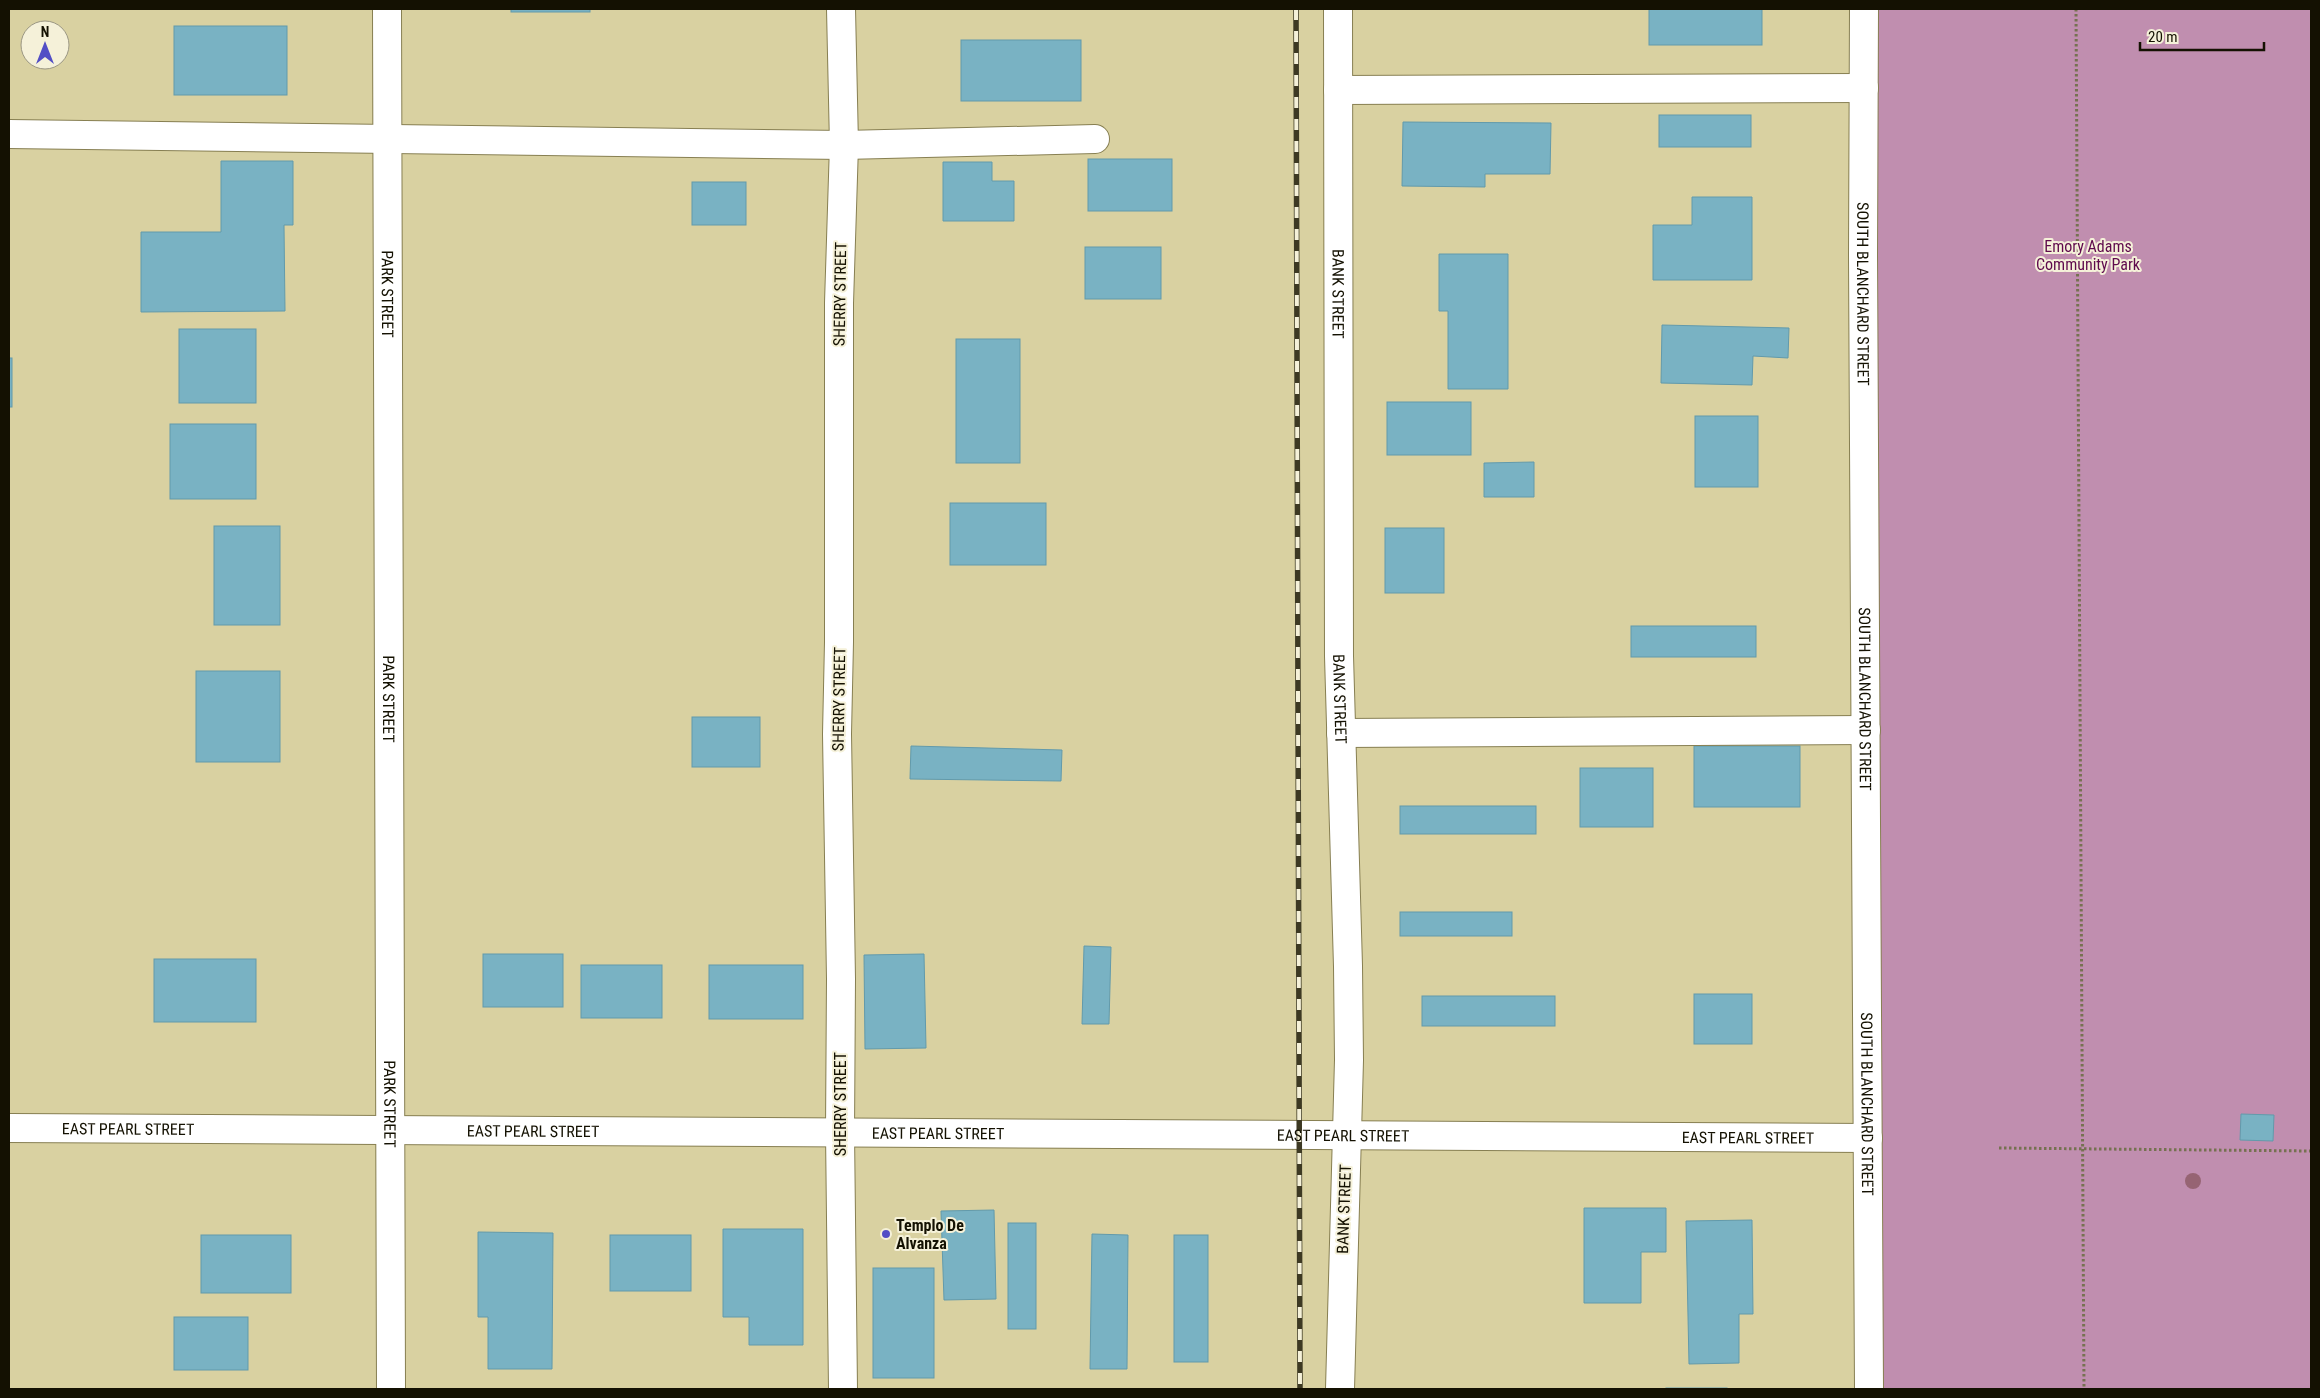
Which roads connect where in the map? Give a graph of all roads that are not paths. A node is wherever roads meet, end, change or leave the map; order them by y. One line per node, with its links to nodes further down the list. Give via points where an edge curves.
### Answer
1 (387, 9): 8 (street, PARK STREET)
2 (841, 9): 10 (street, SHERRY STREET)
3 (1338, 9): 6 (street, BANK STREET)
4 (1864, 9): 5 (street, SOUTH BLANCHARD STREET)
5 (1864, 88): 6 (street); 11 (street, SOUTH BLANCHARD STREET)
6 (1338, 90): 12 (street, BANK STREET)
7 (9, 134): 8 (street)
8 (386, 139): 10 (street); 14 (street, PARK STREET)
9 (1095, 139): 10 (street)
10 (844, 145): 15 (street, SHERRY STREET, via 839,303 837,734)
11 (1866, 730): 12 (street); 17 (street, SOUTH BLANCHARD STREET)
12 (1341, 733): 16 (street, BANK STREET, via 1348,966)
13 (9, 1128): 14 (street, EAST PEARL STREET)
14 (392, 1130): 15 (street, EAST PEARL STREET); 18 (street, PARK STREET)
15 (840, 1132): 16 (street, EAST PEARL STREET); 19 (street, SHERRY STREET)
16 (1346, 1136): 17 (street, EAST PEARL STREET); 20 (street, BANK STREET)
17 (1868, 1138): 21 (street, SOUTH BLANCHARD STREET)
18 (391, 1389)
19 (843, 1389)
20 (1340, 1389)
21 (1869, 1389)

